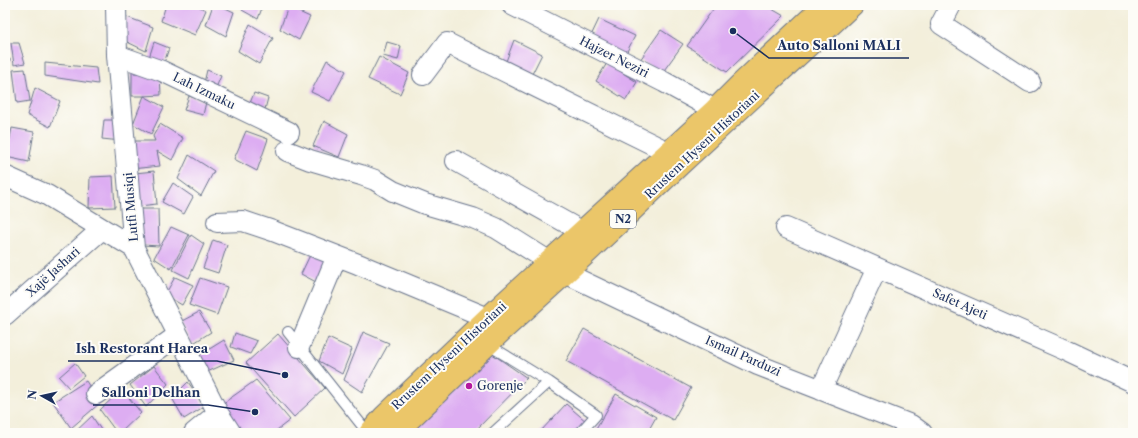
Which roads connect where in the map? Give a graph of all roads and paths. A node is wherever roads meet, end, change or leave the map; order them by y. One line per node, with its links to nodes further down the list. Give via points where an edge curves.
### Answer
1 (116, 5): 6 (street, Lutfi Musiqi)
2 (512, 5): 9 (street, Hajzer Neziri)
3 (825, 5): 9 (main road, Rrustem Hyseni Historiani / N2)
4 (852, 5): 19 (main road, Rrustem Hyseni Historiani / N2, via 627,215)
5 (951, 5): 8 (street, via 940,24)
6 (117, 55): 17 (street, Lutfi Musiqi); 19 (street, Lah Izmaku, via 162,71 288,142 310,160 361,175 425,204 473,218 496,228)
7 (423, 75): 10 (street, Rrustem Hyseni Historiani, via 447,43)
8 (1030, 82)
9 (715, 110): 10 (main road, Rrustem Hyseni Historiani / N2)
10 (668, 152): 16 (main road, Rrustem Hyseni Historiani / N2)
11 (456, 161): 16 (street)
12 (10, 185): 15 (street, via 47,196)
13 (217, 222): 18 (street, via 243,221)
14 (786, 228): 20 (street, Safet Ajeti)
15 (102, 229): 17 (street); 21 (street, Xajë Jashari)
16 (583, 232): 19 (main road, Rrustem Hyseni Historiani / N2)
17 (134, 248): 23 (street, Lutfi Musiqi)
18 (337, 256): 22 (street); 24 (street)
19 (558, 268): 22 (main road, Rrustem Hyseni Historiani / N2); 25 (main road, Rrustem Hyseni Historiani / N2); 28 (street, Ismail Parduzi, via 758,365)
20 (878, 268): 27 (street, Safet Ajeti); 28 (street)
21 (5, 315)
22 (488, 318): 33 (main road, Rrustem Hyseni Historiani / N2)
23 (178, 335): 29 (street); 30 (street, Lutfi Musiqi)
24 (294, 340): 33 (lane)
25 (487, 344): 26 (lane); 34 (main road, Rrustem Hyseni Historiani / N2)
26 (549, 382): 35 (lane); 36 (lane, via 596,415)
27 (1133, 382)
28 (821, 390): 37 (street, Ismail Parduzi, via 911,425)
29 (96, 394)
30 (218, 413): 31 (street); 32 (street, Lutfi Musiqi)
31 (194, 433)
32 (231, 433)
33 (369, 433)
34 (394, 433)
35 (494, 433)
36 (580, 433)
37 (922, 433)

